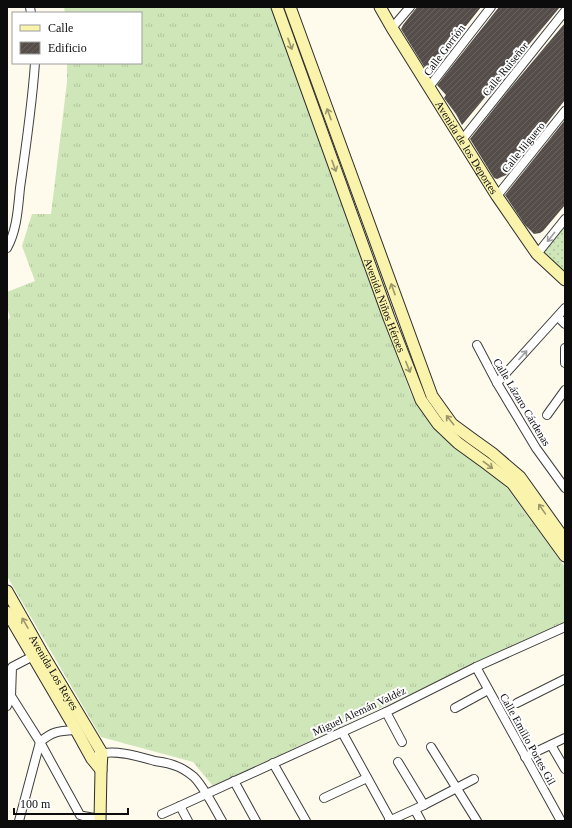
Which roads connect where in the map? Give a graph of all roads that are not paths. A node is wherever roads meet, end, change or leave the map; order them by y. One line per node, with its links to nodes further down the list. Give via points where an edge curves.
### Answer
1 (277, 7): 20 (main road, Avenida Niños Héroes, one-way to 20)
2 (290, 7): 18 (main road, Avenida Niños Héroes, one-way to 2)
3 (380, 7): 7 (main road, Avenida de los Deportes)
4 (410, 7): 7 (street)
5 (491, 7): 9 (street, Calle Gorrión)
6 (565, 12): 11 (street, Calle Ruiseñor)
7 (392, 28): 9 (main road, Avenida de los Deportes)
8 (35, 64): 14 (street, via 16,221)
9 (429, 87): 11 (main road, Avenida de los Deportes)
10 (565, 111): 12 (street, Calle Jilguero)
11 (462, 140): 12 (main road, Avenida de los Deportes)
12 (497, 196): 15 (main road, Avenida de los Deportes)
13 (565, 220): 15 (street, one-way to 15)
14 (7, 248)
15 (537, 254): 16 (main road, Avenida de los Deportes)
16 (565, 280)
17 (565, 308): 19 (street)
18 (402, 314): 20 (main road); 29 (main road, Avenida Niños Héroes, one-way to 18, via 520,477 452,424 432,396)
19 (558, 317): 21 (street); 25 (street, one-way to 19)
20 (389, 318): 30 (main road, Avenida Niños Héroes, one-way to 30, via 421,400 438,424 458,443 512,483)
21 (565, 324)
22 (477, 345): 25 (street, Calle Lázaro Cárdenas)
23 (565, 348): 24 (street)
24 (565, 363)
25 (497, 383): 28 (street, Calle Lázaro Cárdenas, via 536,448)
26 (565, 390): 27 (street)
27 (547, 415)
28 (565, 488)
29 (565, 540)
30 (565, 556)
31 (7, 591): 34 (main road, Avenida Los Reyes, one-way to 31)
32 (7, 612): 34 (main road, Avenida Los Reyes)
33 (565, 627): 35 (street, Miguel Alemán Valdéz)
34 (37, 654): 36 (street); 44 (main road, Avenida Los Reyes); 51 (main road, Avenida Los Reyes)
35 (476, 667): 38 (street, Calle Emilio Portes Gil); 43 (street, Miguel Alemán Valdéz)
36 (10, 668): 39 (street)
37 (565, 679): 40 (street)
38 (488, 690): 42 (street); 52 (street, Calle Emilio Portes Gil)
39 (11, 696): 41 (street); 47 (street)
40 (517, 703)
41 (7, 706)
42 (455, 708)
43 (386, 712): 45 (street, Miguel Alemán Valdéz); 48 (street)
44 (76, 730): 47 (street, via 53,733); 53 (main road, Avenida Los Reyes)
45 (342, 732): 55 (street, Miguel Alemán Valdéz); 58 (street)
46 (565, 738): 49 (street)
47 (40, 742): 68 (street, via 80,815); 69 (street)
48 (402, 742)
49 (551, 745): 52 (street); 56 (street)
50 (432, 747): 61 (street)
51 (102, 753): 53 (street); 57 (main road); 62 (street, via 117,753 175,765 195,778)
52 (526, 757): 77 (street, Calle Emilio Portes Gil)
53 (92, 759): 57 (main road, Avenida Los Reyes)
54 (398, 762): 64 (street)
55 (273, 763): 60 (street, Miguel Alemán Valdéz); 73 (street)
56 (565, 769)
57 (101, 770): 68 (main road)
58 (367, 778): 63 (street); 74 (street)
59 (474, 779): 61 (street)
60 (234, 781): 62 (street, Miguel Alemán Valdéz); 72 (street)
61 (458, 788): 64 (street); 76 (street)
62 (206, 794): 65 (street, Miguel Alemán Valdéz); 71 (street)
63 (324, 798)
64 (424, 805): 66 (street)
65 (180, 806): 67 (street, Miguel Alemán Valdéz); 70 (street)
66 (415, 810): 74 (street); 75 (street)
67 (162, 814)
68 (100, 820)
69 (19, 821)
70 (188, 821)
71 (222, 821)
72 (256, 821)
73 (306, 821)
74 (390, 821)
75 (421, 821)
76 (477, 821)
77 (561, 821)

